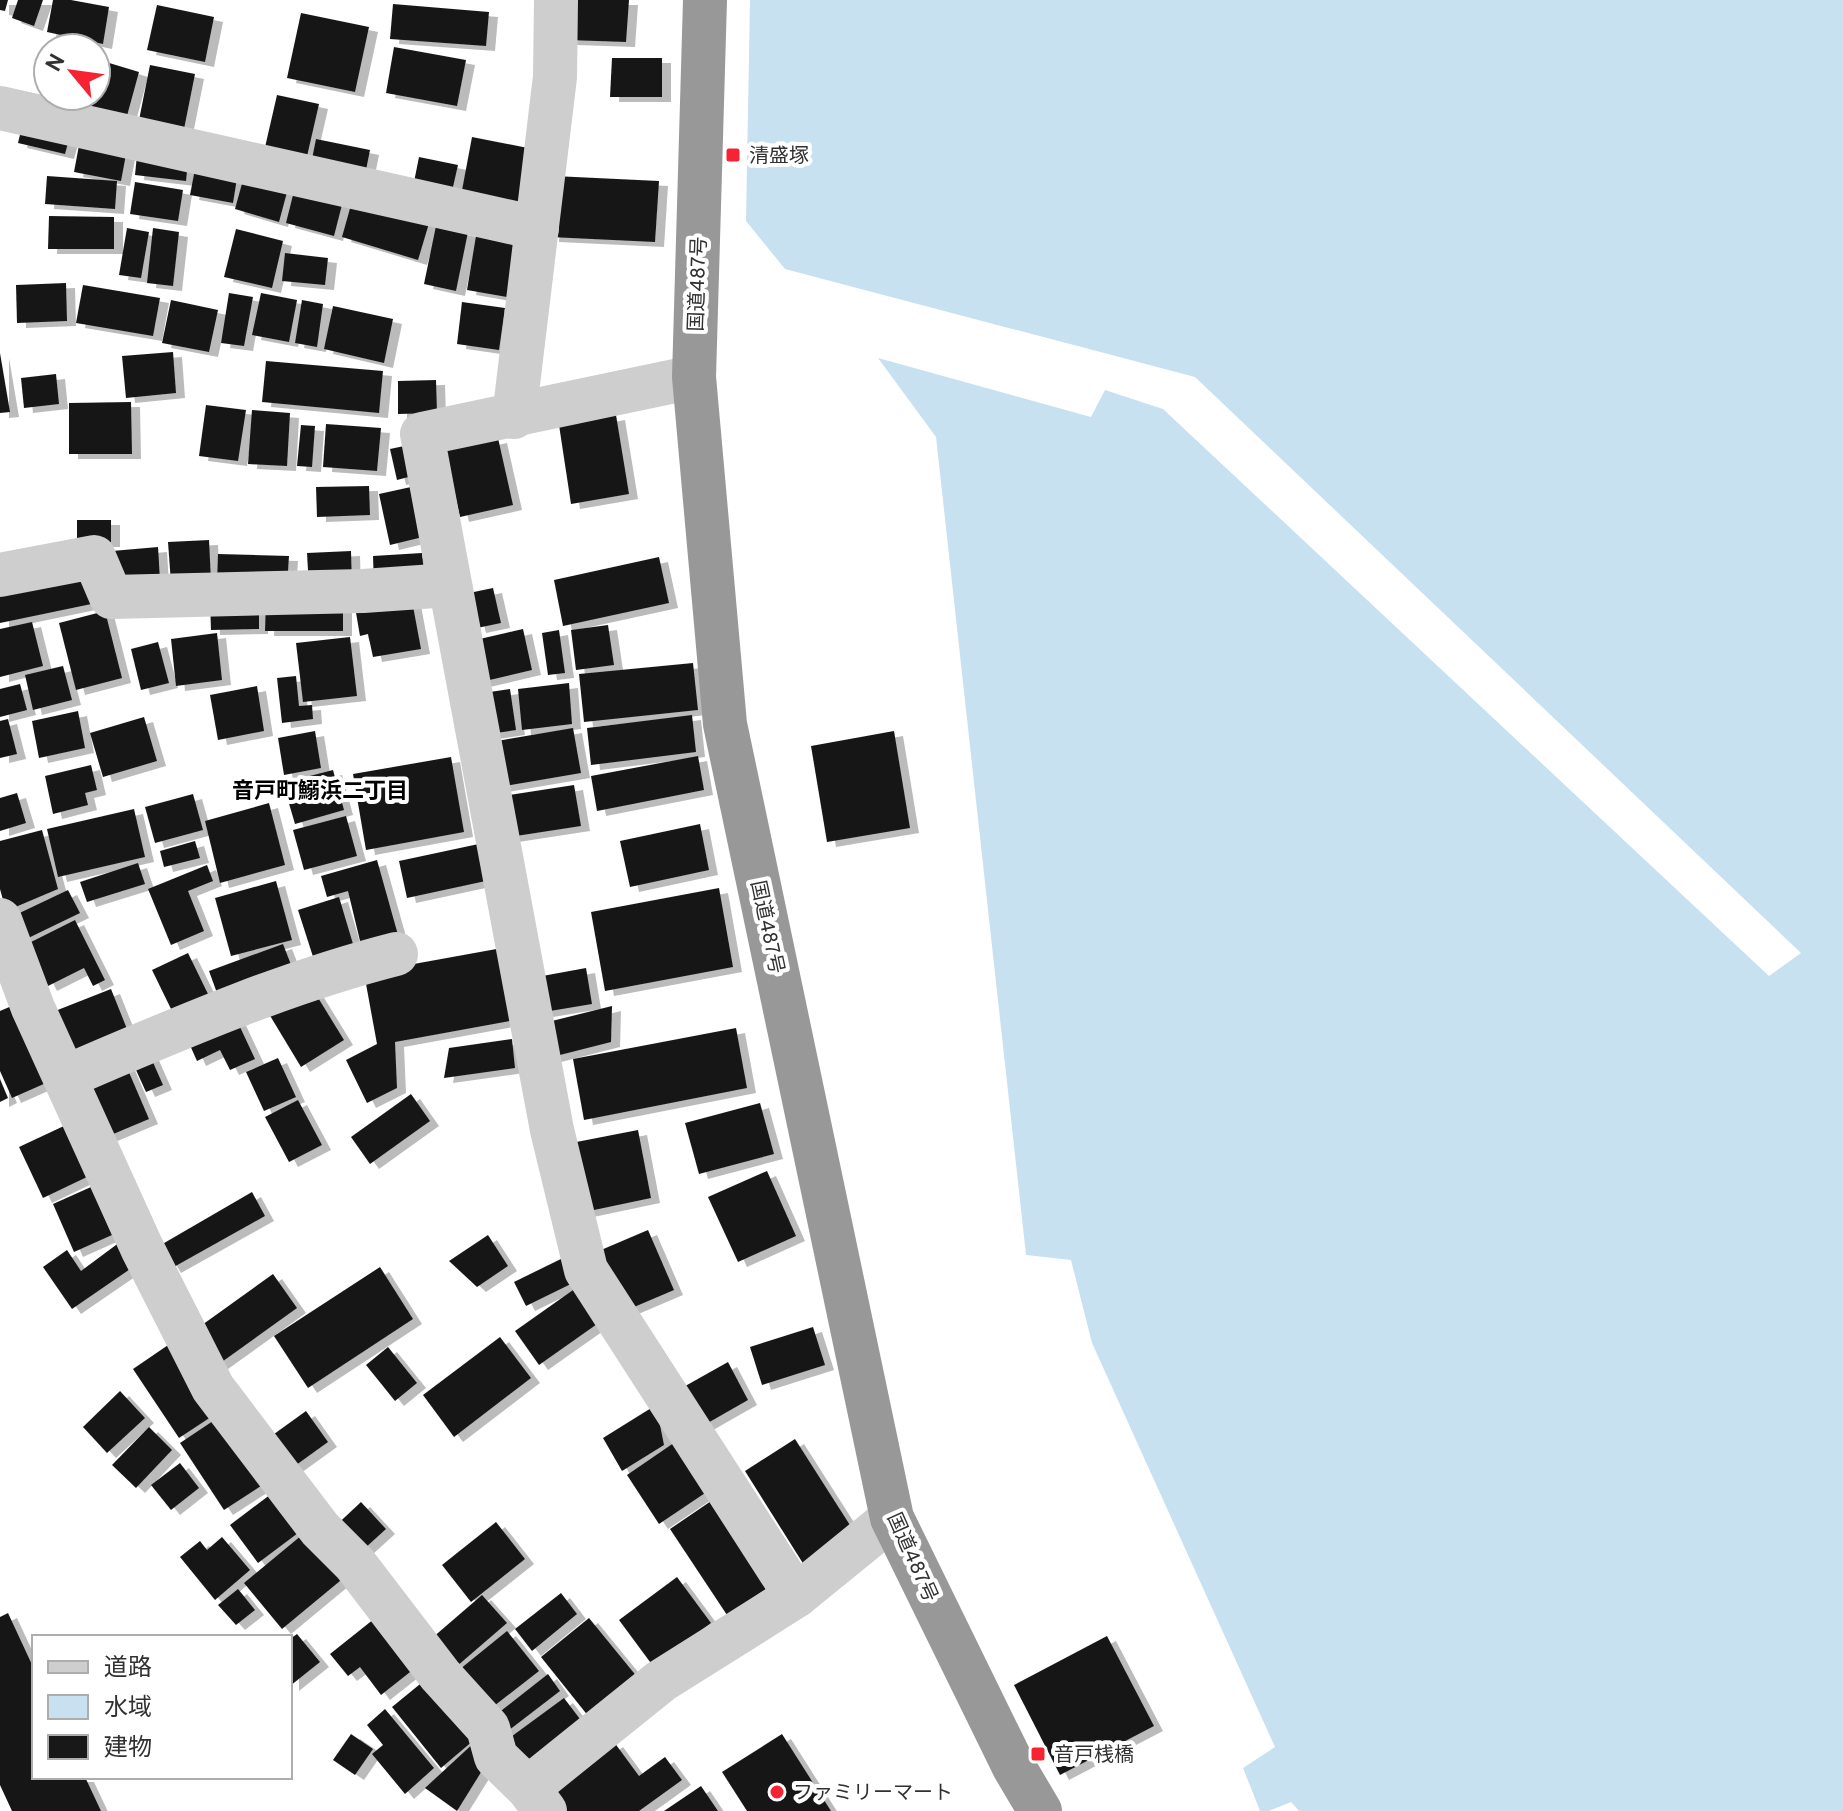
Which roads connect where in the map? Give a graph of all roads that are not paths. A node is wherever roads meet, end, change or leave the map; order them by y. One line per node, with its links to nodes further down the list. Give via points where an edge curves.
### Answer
1 (556, 0): 4 (street, via 555,77)
2 (705, 0): 5 (highway, 国道487号)
3 (0, 108): 4 (street)
4 (537, 228): 6 (street)
5 (694, 377): 6 (street); 12 (highway, 国道487号, via 725,724)
6 (514, 417): 8 (street, via 422,434)
7 (0, 575): 8 (street, via 94,557 111,597)
8 (449, 585): 13 (street, via 552,1130 586,1270)
9 (0, 920): 11 (street)
10 (396, 954): 11 (street, via 224,1010)
11 (65, 1077): 14 (street, via 213,1388 294,1497 488,1728 496,1757)
12 (892, 1518): 13 (street); 15 (highway, 国道487号)
13 (796, 1596): 14 (street, via 661,1681)
14 (537, 1800)
15 (1040, 1811)

